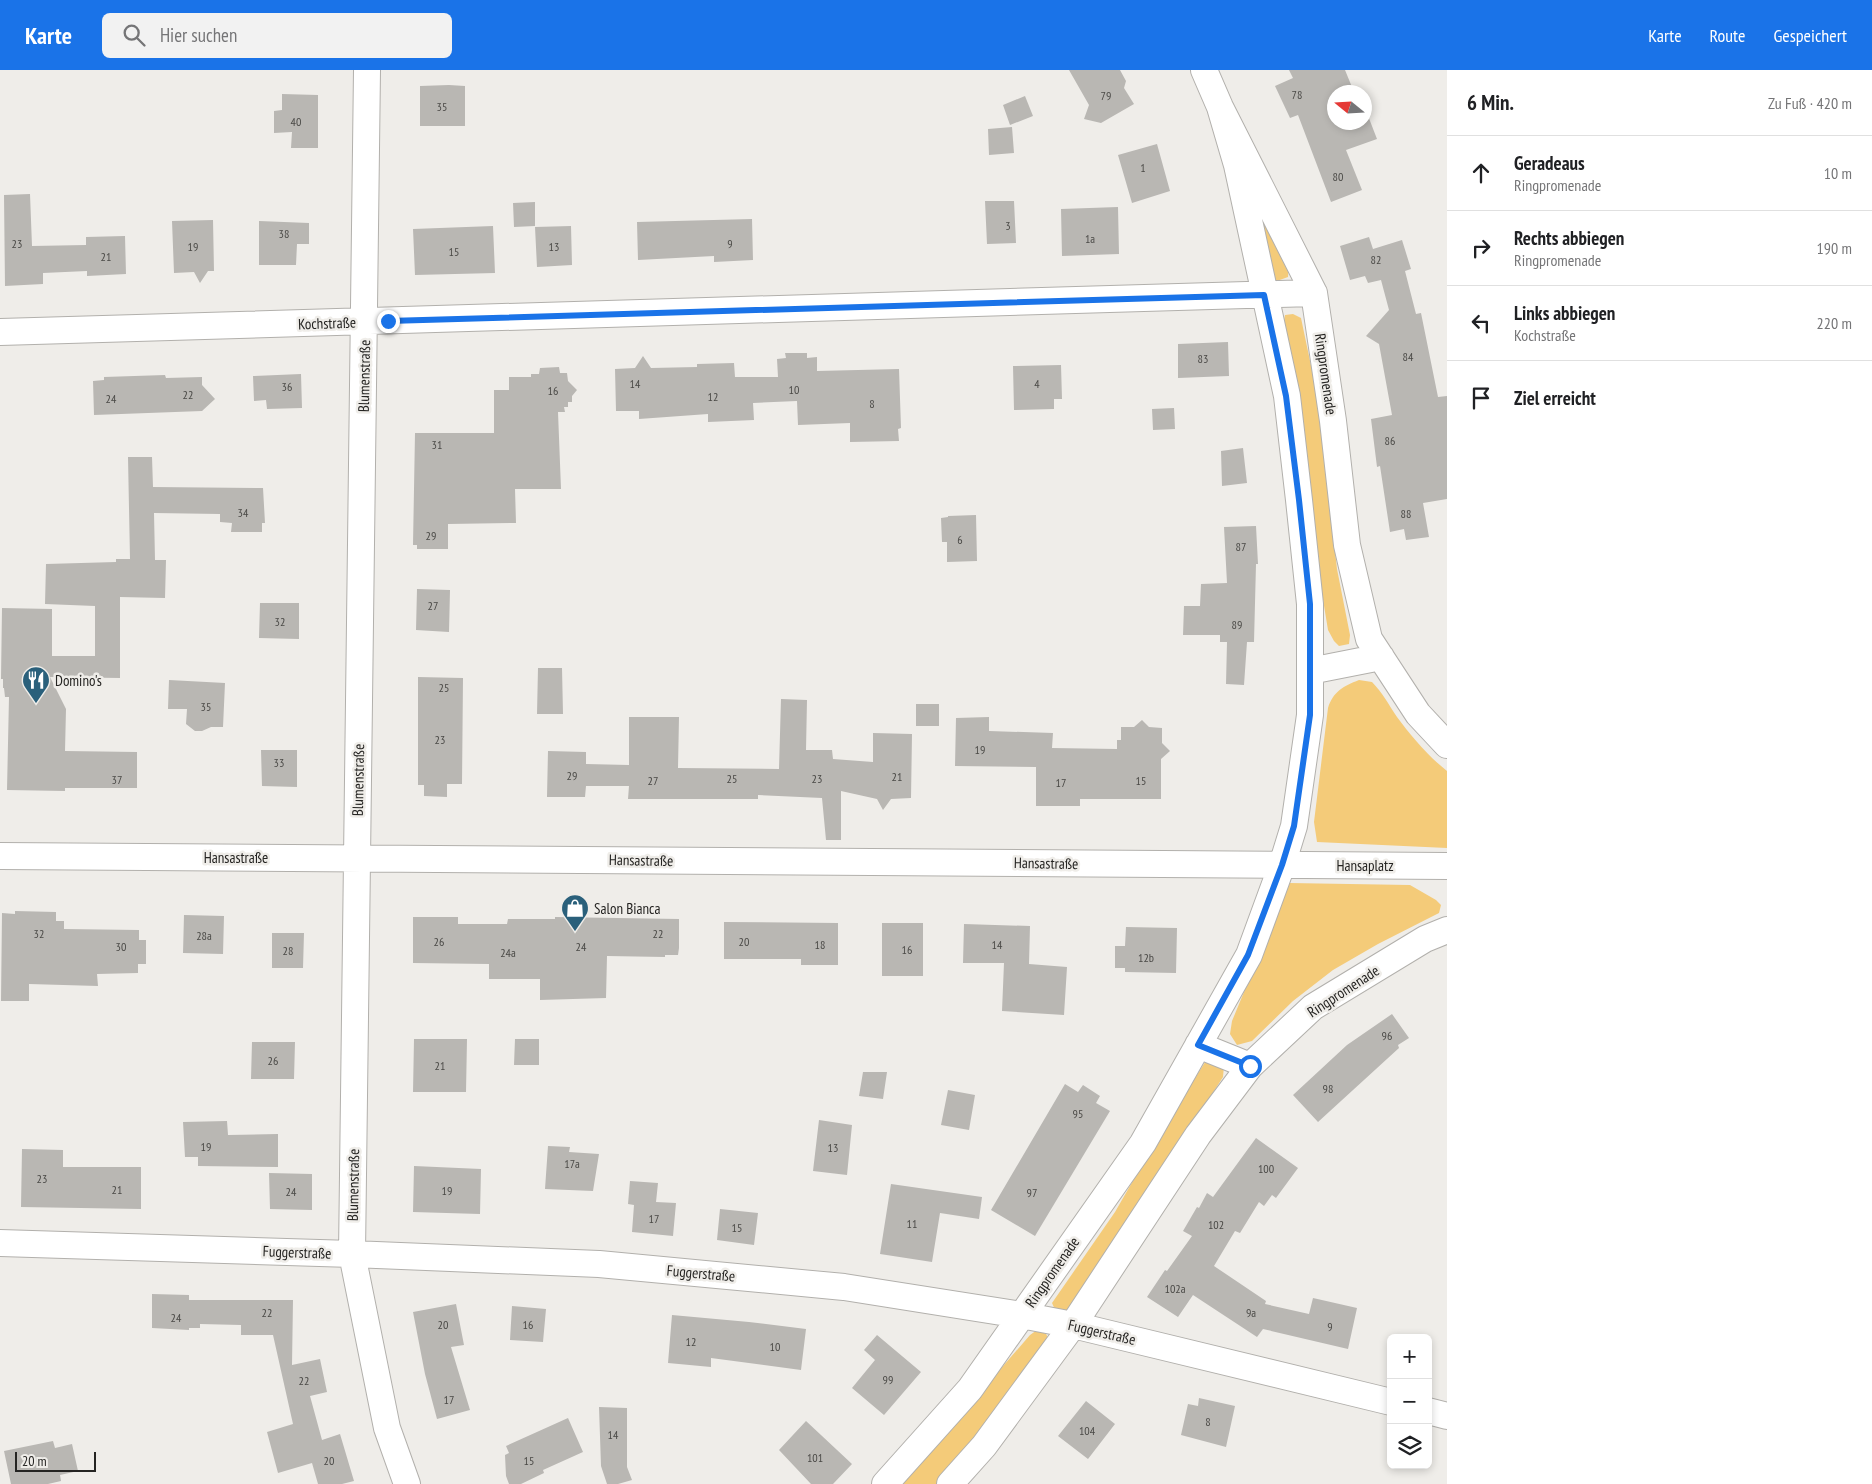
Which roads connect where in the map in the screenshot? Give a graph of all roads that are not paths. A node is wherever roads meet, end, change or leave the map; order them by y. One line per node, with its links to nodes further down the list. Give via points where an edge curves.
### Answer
1 (368, 70): 6 (street, Blumenstraße)
2 (1204, 70): 3 (street, Ringpromenade)
3 (1220, 107): 4 (street, Ringpromenade); 5 (street, Ringpromenade, via 1237,165)
4 (1314, 293): 5 (street, Kochstraße); 8 (street, Ringpromenade, via 1347,545 1369,639)
5 (1264, 295): 6 (street, Kochstraße); 9 (street, Ringpromenade, via 1286,396 1310,604)
6 (364, 322): 7 (street, Kochstraße); 12 (street, Blumenstraße)
7 (0, 332)
8 (1381, 657): 9 (street); 10 (street, Ringpromenade, via 1418,714)
9 (1310, 671): 13 (street, Ringpromenade, via 1310,715 1305,752 1294,826)
10 (1447, 745)
11 (0, 856): 12 (street, Hansastraße)
12 (357, 857): 13 (street, Hansastraße); 19 (street, Blumenstraße)
13 (1282, 865): 14 (street, Hansaplatz); 16 (street, Ringpromenade, via 1248,955)
14 (1447, 866)
15 (1447, 930): 17 (street, Ringpromenade, via 1425,939 1313,1007)
16 (1198, 1045): 17 (street); 20 (street, Ringpromenade, via 1143,1143)
17 (1250, 1066): 21 (street, Ringpromenade, via 1198,1135)
18 (0, 1243): 19 (street, Fuggerstraße)
19 (352, 1254): 20 (street, Fuggerstraße, via 609,1264 844,1287); 25 (street, Blumenstraße, via 386,1428)
20 (1021, 1315): 21 (street, Fuggerstraße); 26 (street, Ringpromenade, via 970,1389)
21 (1073, 1325): 22 (street, Fuggerstraße); 27 (street, Ringpromenade, via 984,1446)
22 (1387, 1401)
23 (1432, 1412): 24 (street)
24 (1447, 1416)
25 (407, 1484)
26 (885, 1484)
27 (950, 1484)

